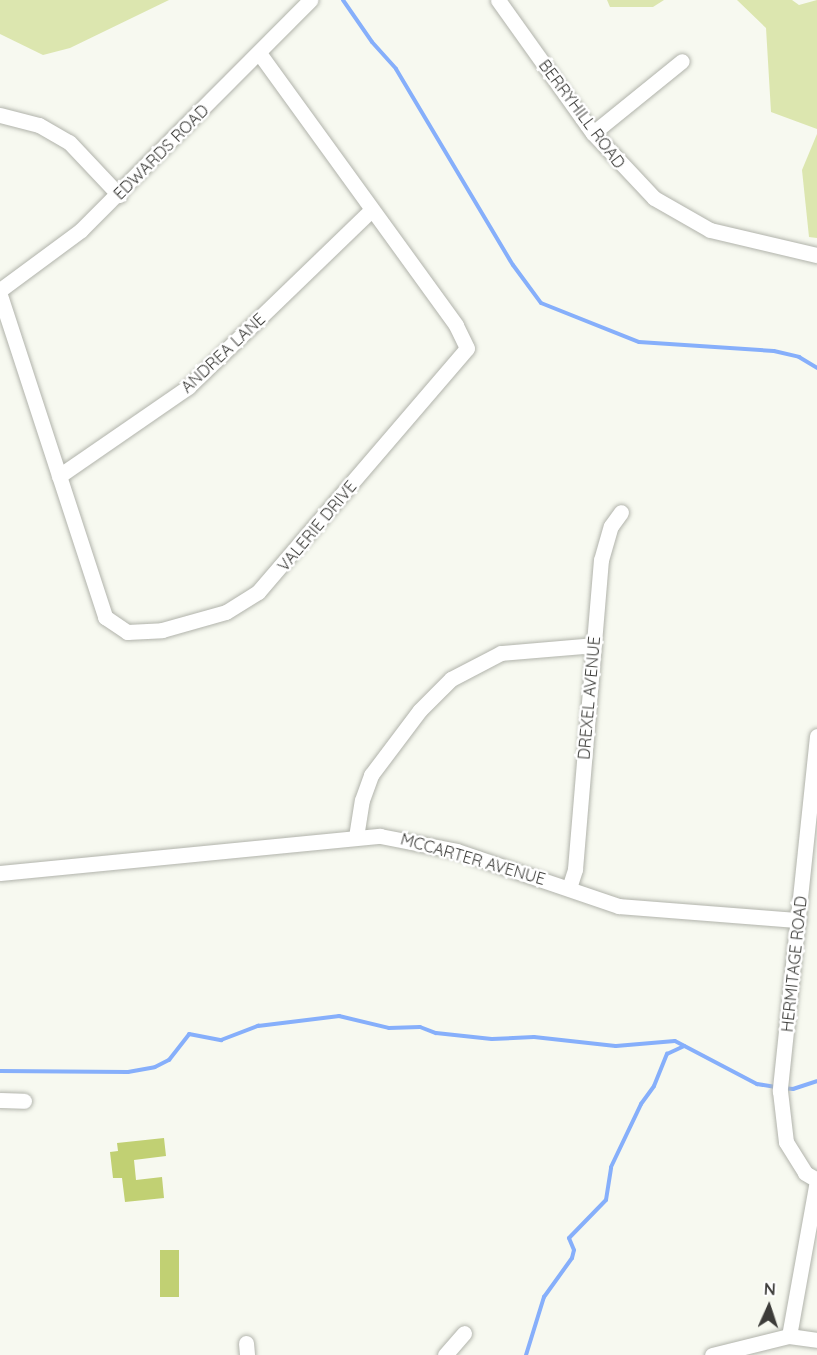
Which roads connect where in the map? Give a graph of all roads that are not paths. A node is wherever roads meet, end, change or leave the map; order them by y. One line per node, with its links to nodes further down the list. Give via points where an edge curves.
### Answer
1 (310, 0): 3 (street, EDWARDS ROAD)
2 (498, 0): 6 (street, BERRYHILL ROAD)
3 (259, 52): 7 (street, EDWARDS ROAD); 8 (street, VALERIE DRIVE)
4 (682, 61): 6 (street)
5 (0, 115): 7 (street, via 39,125 69,142)
6 (593, 133): 9 (street, BERRYHILL ROAD, via 654,198 696,223 753,242)
7 (119, 195): 10 (street, EDWARDS ROAD, via 56,251)
8 (371, 210): 12 (street, ANDREA LANE, via 188,387); 12 (street, VALERIE DRIVE, via 456,325 467,348 258,592 226,612 162,630 132,633 115,626 98,603)
9 (817, 255)
10 (0, 290)
11 (0, 295): 12 (street, VALERIE DRIVE)
12 (59, 476)
13 (621, 512): 14 (street, DREXEL AVENUE, via 602,549)
14 (594, 645): 16 (street, via 544,646 501,653 451,680 420,710 371,775); 18 (street, DREXEL AVENUE, via 574,869)
15 (817, 736): 19 (street, HERMITAGE ROAD)
16 (356, 837): 17 (street, MCCARTER AVENUE); 18 (street, MCCARTER AVENUE, via 412,840)
17 (0, 873)
18 (568, 888): 19 (street, MCCARTER AVENUE, via 634,909 706,910)
19 (798, 920): 22 (street, HERMITAGE ROAD, via 780,1086 786,1142 805,1173)
20 (0, 1100): 21 (street)
21 (24, 1101)
22 (817, 1180): 24 (street)
23 (464, 1333): 26 (street)
24 (789, 1336): 25 (street); 27 (street)
25 (817, 1340)
26 (445, 1355)
27 (712, 1355)

